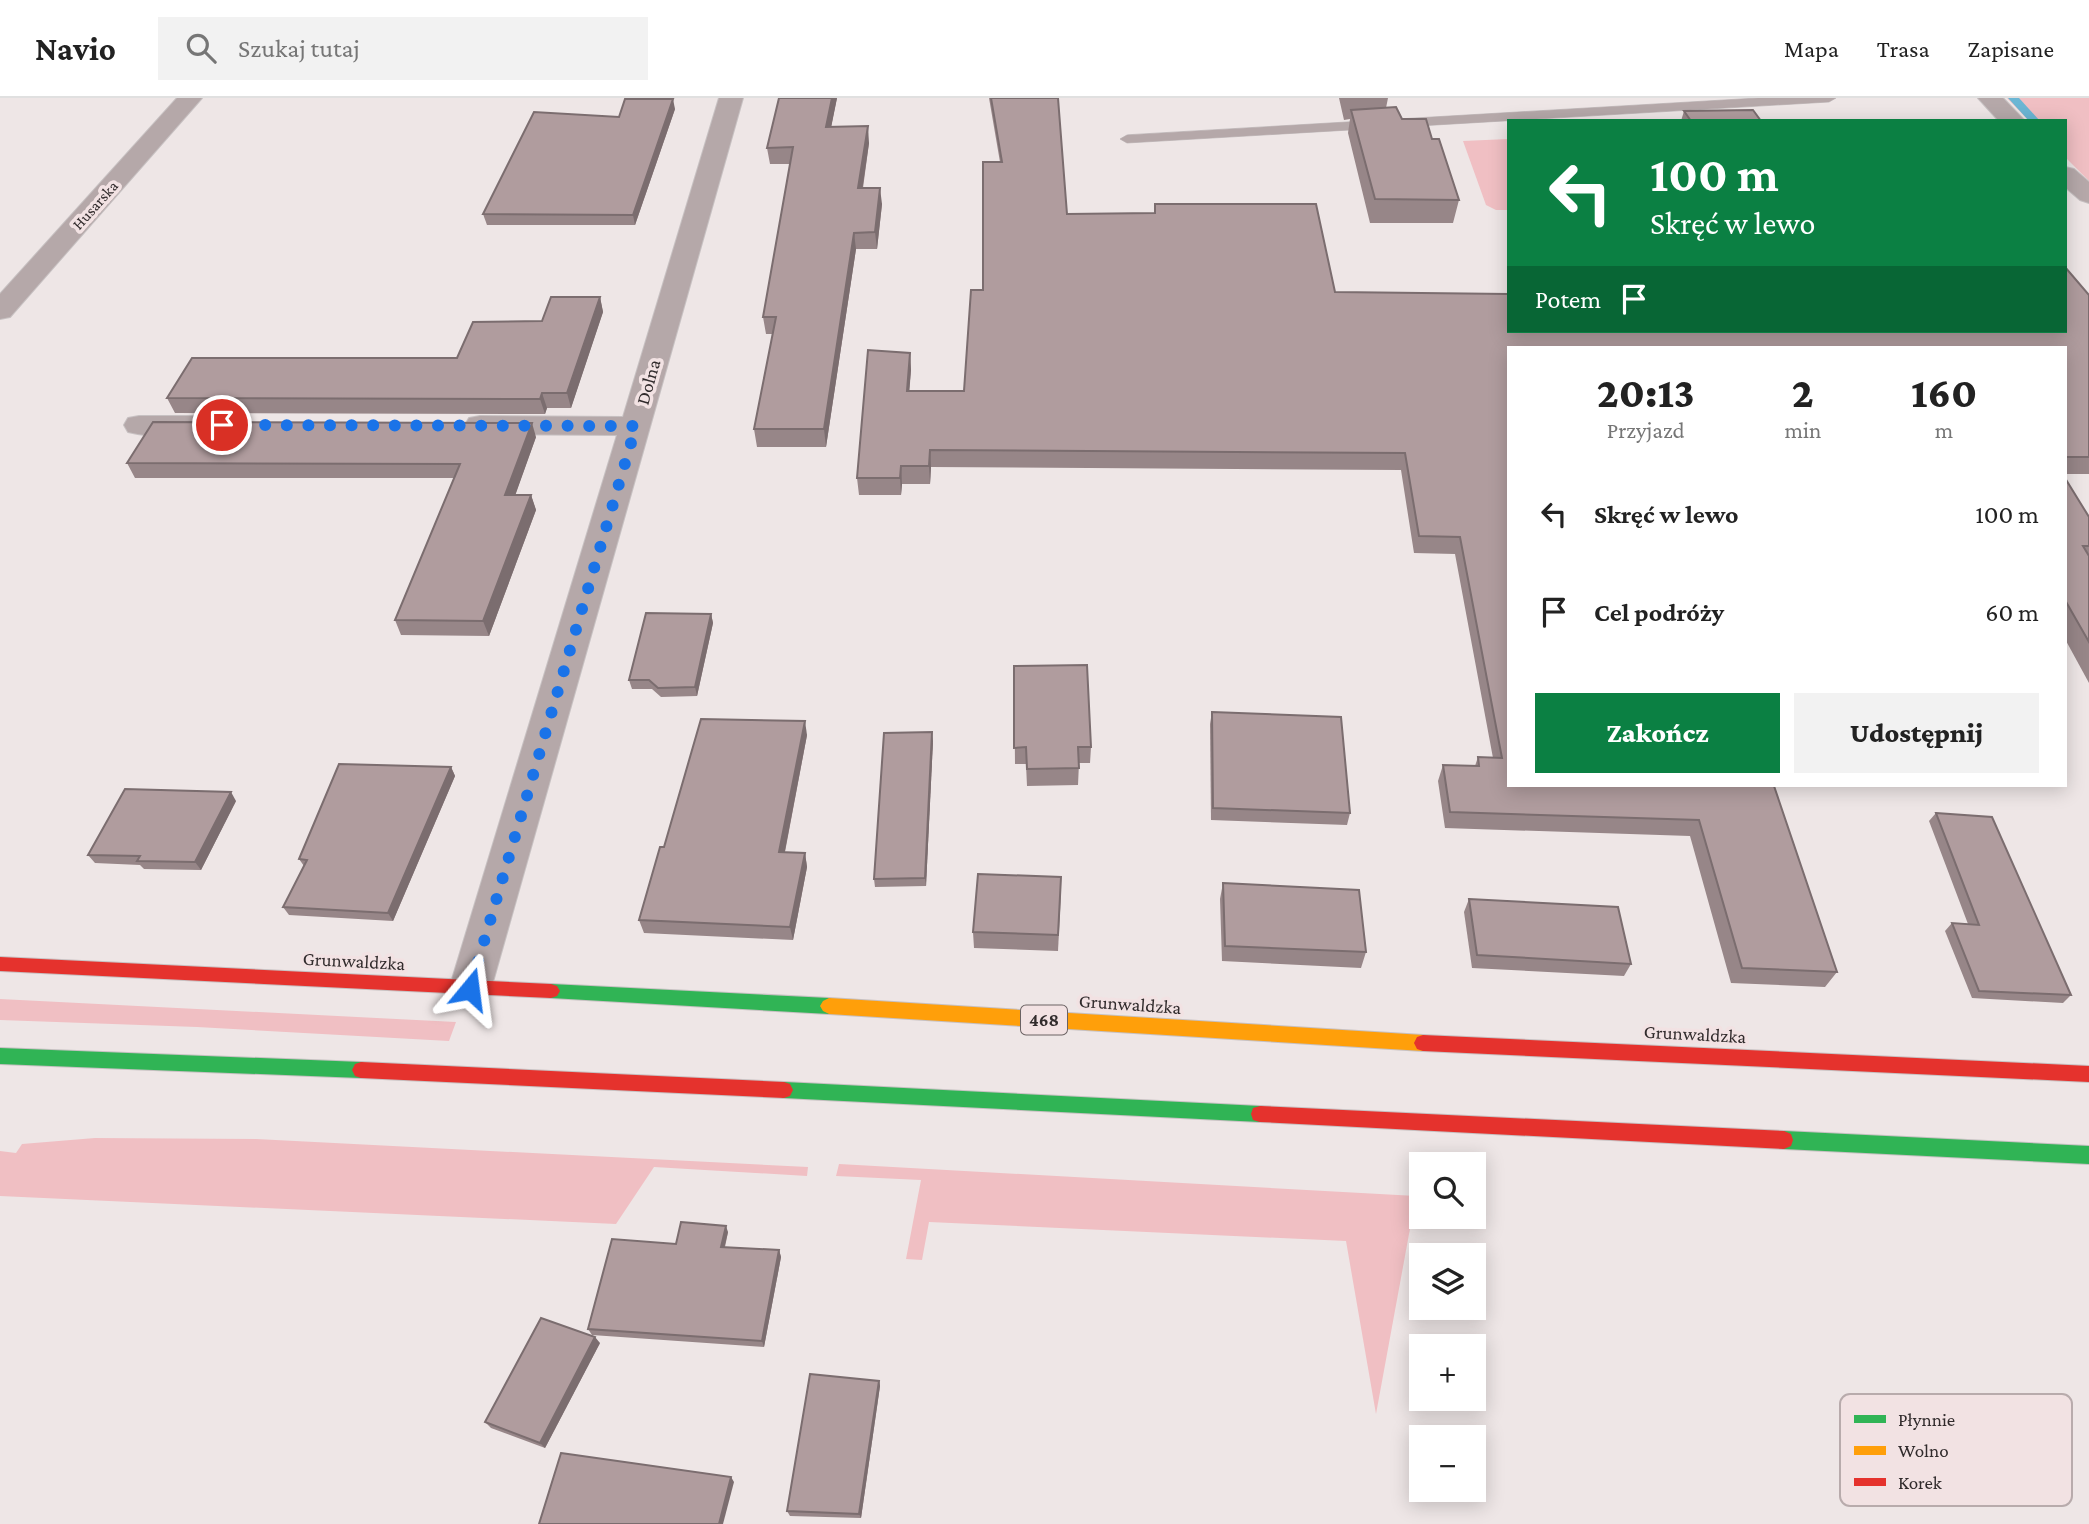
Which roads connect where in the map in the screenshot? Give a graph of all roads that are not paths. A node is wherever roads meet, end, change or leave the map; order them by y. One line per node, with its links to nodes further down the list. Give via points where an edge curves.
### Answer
1 (190, 98): 9 (street, Husarska)
2 (731, 98): 13 (street, Dolna)
3 (1829, 98): 6 (lane)
4 (1990, 98): 5 (street)
5 (2011, 119)
6 (1127, 139)
7 (2067, 176): 8 (street)
8 (2089, 195)
9 (0, 311)
10 (139, 425): 11 (street)
11 (235, 425)
12 (456, 425): 13 (street)
13 (636, 426): 15 (street, Dolna)
14 (0, 964): 15 (main road, Grunwaldzka / 468)
15 (470, 989): 17 (main road, Grunwaldzka / 468, via 791,1003 1326,1038)
16 (0, 1056): 18 (main road)
17 (2089, 1074)
18 (2089, 1155)

